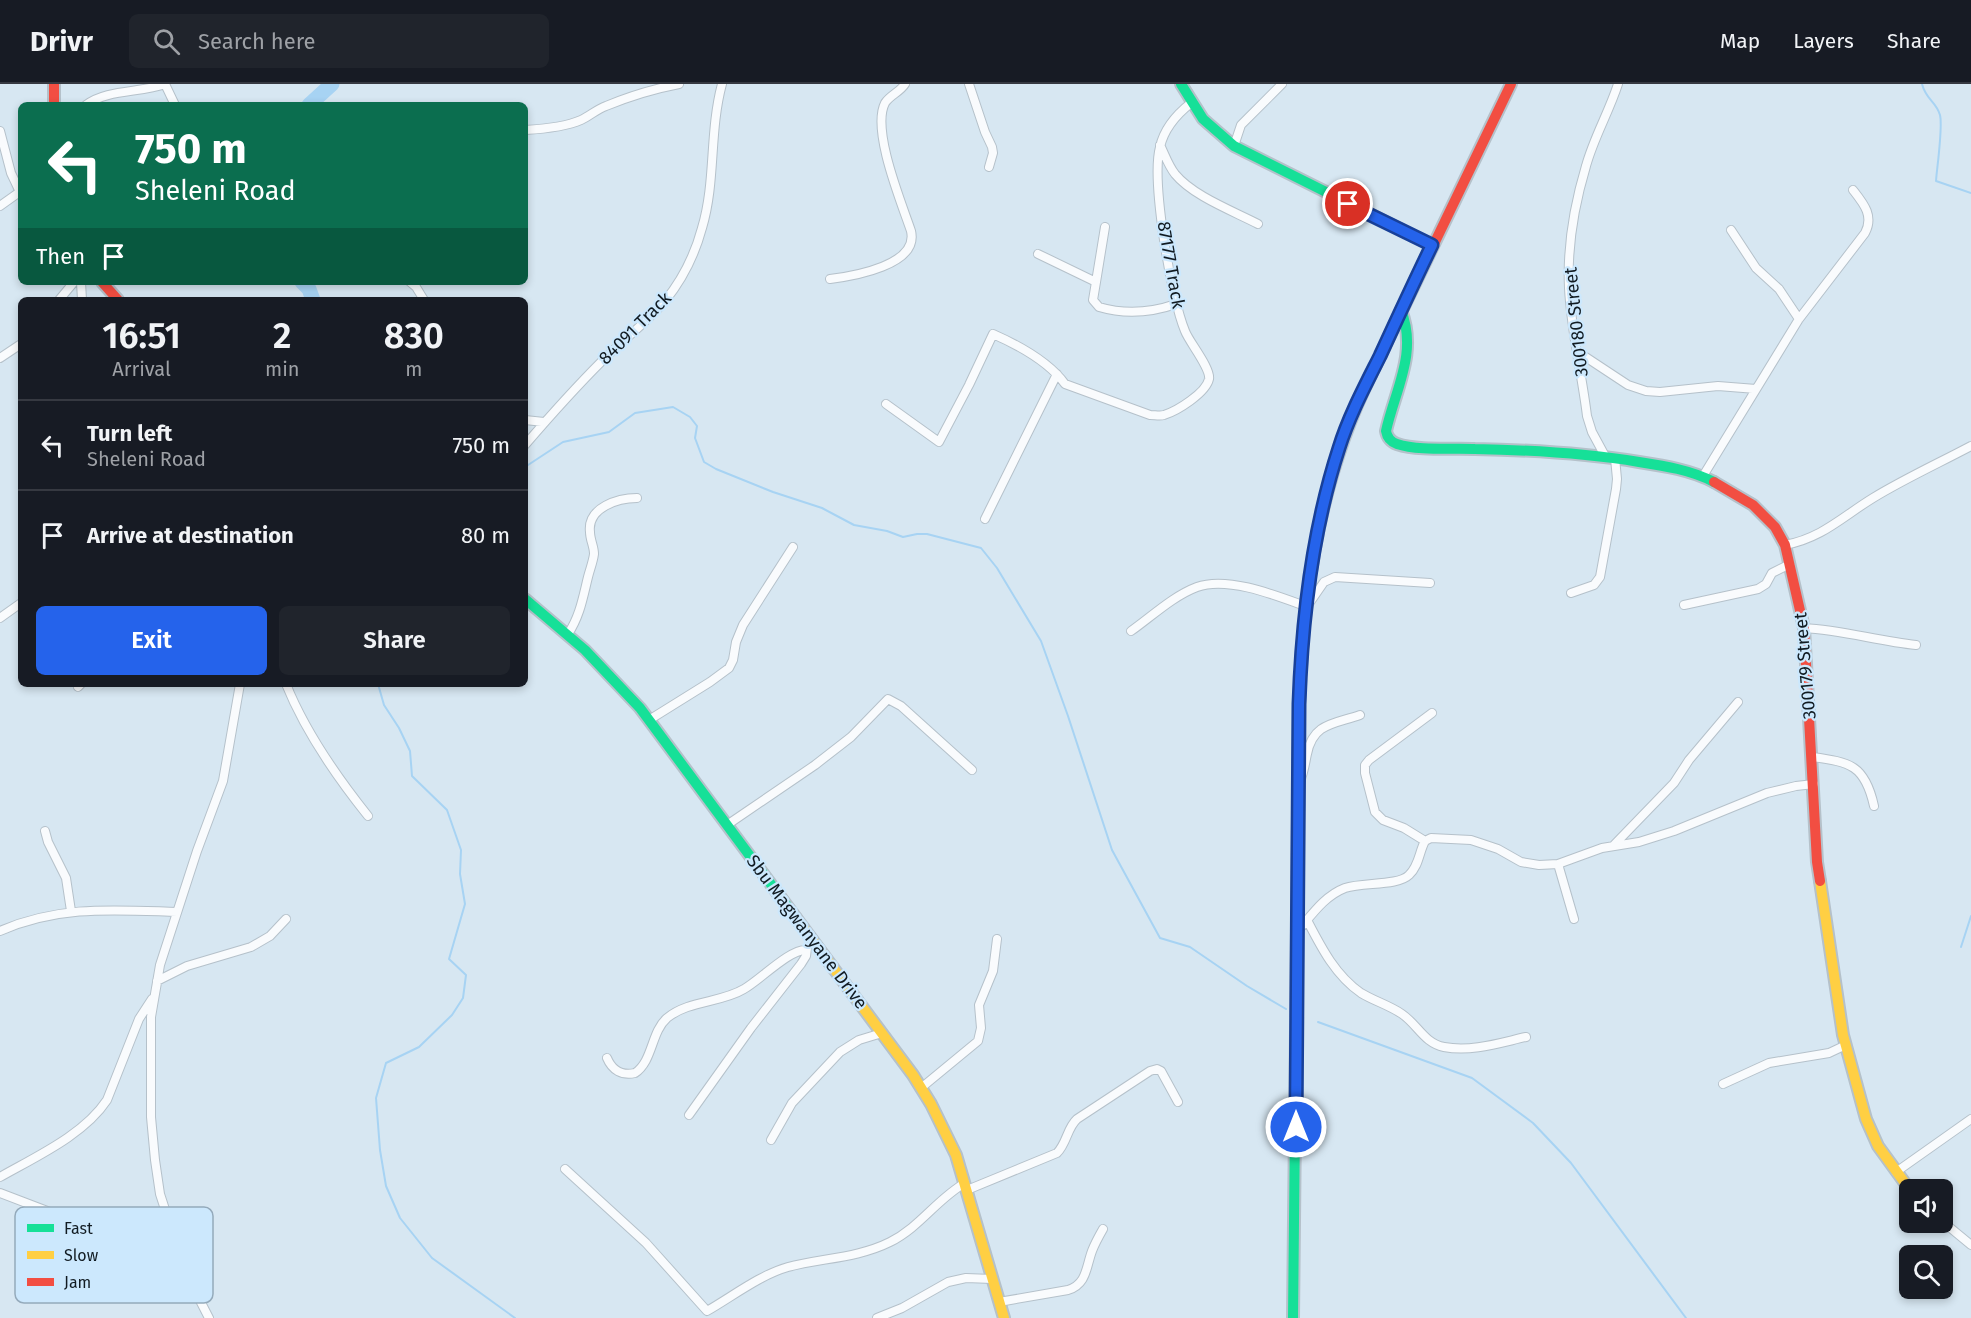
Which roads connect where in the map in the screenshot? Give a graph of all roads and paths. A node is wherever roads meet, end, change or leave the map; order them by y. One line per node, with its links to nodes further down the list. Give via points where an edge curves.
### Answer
1 (54, 84): 11 (main road)
2 (165, 84): 12 (street); 13 (street)
3 (679, 84): 15 (street, via 629,97 571,123)
4 (722, 84): 47 (street, 84091 Track, via 714,121 704,225 693,255 664,301)
5 (905, 84): 29 (street, via 887,100 882,118 889,167 913,238 911,246 900,258 868,271)
6 (969, 84): 19 (street, via 992,147)
7 (1181, 84): 14 (main road)
8 (1282, 84): 18 (street, via 1241,125)
9 (1511, 84): 27 (main road)
10 (1618, 84): 41 (street, 300180 Street, via 1593,141 1569,243 1569,291)
11 (54, 102)
12 (90, 102)
13 (174, 102)
14 (1191, 104): 17 (street, 87177 Track, via 1177,116); 18 (main road)
15 (528, 130)
16 (0, 131): 20 (street)
17 (1160, 145): 24 (street, via 1181,180); 37 (street, 87177 Track, via 1162,222)
18 (1234, 147): 27 (main road)
19 (989, 167)
20 (18, 188)
21 (1853, 190): 39 (street, via 1867,210 1869,226)
22 (18, 193): 23 (street)
23 (0, 206)
24 (1258, 224)
25 (1106, 227): 30 (street)
26 (1731, 230): 39 (street, via 1756,268 1779,289)
27 (1432, 245): 38 (main road)
28 (1038, 254): 30 (street)
29 (830, 279)
30 (1096, 282): 37 (street, via 1093,301 1102,309 1139,313)
31 (71, 285): 34 (street)
32 (105, 285): 35 (main road)
33 (412, 285): 36 (street)
34 (61, 297)
35 (115, 297)
36 (422, 297)
37 (1176, 304): 43 (street, 87177 Track, via 1209,380 1175,410 1162,416 1150,415 1073,388)
38 (1401, 310): 50 (main road, 300179 Street, via 1408,324 1408,350 1386,431 1395,444); 62 (main road, via 1339,447 1319,522)
39 (1799, 319): 44 (street)
40 (18, 346): 42 (street)
41 (1578, 352): 44 (street, via 1628,385 1646,391 1718,386); 50 (street, 300180 Street, via 1587,416)
42 (0, 358)
43 (1057, 374): 45 (street, via 993,334 939,442); 53 (street)
44 (1756, 389): 51 (street)
45 (886, 404)
46 (528, 420): 47 (street)
47 (544, 422): 48 (street, 84091 Track)
48 (528, 441)
49 (1971, 446): 54 (street, via 1874,498 1828,529 1803,542)
50 (1610, 457): 51 (main road, 300179 Street); 58 (street, via 1617,479 1600,577 1594,585)
51 (1703, 476): 54 (main road, 300179 Street, via 1753,505 1775,527)
52 (637, 498): 66 (street, via 621,498 607,504 592,520 594,556 579,614)
53 (985, 519)
54 (1785, 545): 56 (main road, 300179 Street)
55 (793, 547): 73 (street, via 743,625 729,668)
56 (1790, 564): 61 (street, via 1772,573 1758,590); 64 (main road, 300179 Street)
57 (1430, 583): 62 (street, via 1335,577 1324,582)
58 (1571, 593)
59 (528, 601): 66 (main road, Sbu Magwanyane Drive)
60 (18, 605): 63 (street)
61 (1684, 605)
62 (1305, 608): 65 (street, via 1268,592 1220,584 1199,586); 77 (main road)
63 (0, 618)
64 (1804, 628): 67 (street); 74 (main road, 300179 Street)
65 (1131, 632)
66 (568, 634): 73 (main road, Sbu Magwanyane Drive, via 608,672)
67 (1916, 645)
68 (239, 687): 86 (street, via 223,781)
69 (287, 687): 79 (street, via 345,787)
70 (1738, 702): 83 (street, via 1674,783)
71 (1432, 713): 82 (street, via 1369,760 1365,769 1375,812)
72 (1360, 715): 77 (street, via 1324,726 1314,735)
73 (649, 720): 80 (main road, Sbu Magwanyane Drive)
74 (1812, 757): 76 (main road, 300179 Street); 78 (street, via 1849,763 1868,784)
75 (972, 770): 80 (street, via 888,699 851,737)
76 (1814, 784): 83 (street, via 1767,793 1656,837); 99 (main road, 300179 Street, via 1819,881)
77 (1298, 788): 91 (main road)
78 (1874, 806)
79 (368, 816)
80 (727, 825): 93 (main road, Sbu Magwanyane Drive)
81 (45, 831): 85 (street, via 66,878)
82 (1425, 841): 84 (street, via 1471,840 1521,862); 89 (street, via 1415,867 1405,878 1347,887 1332,895)
83 (1614, 845): 84 (street)
84 (1558, 864): 88 (street)
85 (71, 911): 86 (street); 90 (street, via 27,920)
86 (177, 912): 95 (street)
87 (286, 919): 95 (street, via 270,936 251,947 187,966)
88 (1574, 919)
89 (1307, 920): 91 (street); 98 (street, via 1322,949 1349,984 1401,1014 1430,1041 1446,1047 1468,1048)
90 (0, 931)
91 (1297, 932): 124 (main road)
92 (997, 939): 102 (street, via 993,971 979,1005 978,1041)
93 (814, 941): 94 (street); 97 (main road, Sbu Magwanyane Drive)
94 (806, 950): 100 (street, via 795,953 738,993 691,1006 667,1018 635,1073 618,1072); 104 (street, via 801,964)
95 (157, 981): 96 (street)
96 (153, 999): 109 (street, via 138,1019 99,1112 43,1153); 114 (street, via 151,1098 155,1160)
97 (882, 1033): 102 (main road, Sbu Magwanyane Drive); 106 (street, via 859,1040 840,1052 792,1103)
98 (1526, 1037)
99 (1846, 1045): 101 (street, via 1829,1053 1769,1063); 108 (main road, 300179 Street, via 1866,1119)
100 (607, 1058)
101 (1723, 1084)
102 (921, 1088): 111 (main road, Sbu Magwanyane Drive, via 944,1129)
103 (1178, 1102): 111 (street, via 1161,1071 1150,1071 1077,1119 1057,1153)
104 (689, 1114)
105 (1971, 1119): 108 (street)
106 (771, 1140)
107 (565, 1169): 111 (street, via 646,1243 707,1311 786,1268 841,1258 889,1242 910,1230 947,1194)
108 (1896, 1172): 110 (main road, 300179 Street)
109 (0, 1177)
110 (1901, 1179)
111 (966, 1186): 118 (main road, Sbu Magwanyane Drive)
112 (0, 1193): 113 (street)
113 (36, 1207)
114 (164, 1207)
115 (1103, 1229): 119 (street, via 1085,1277 1077,1286)
116 (1953, 1230): 117 (street)
117 (1971, 1245)
118 (992, 1279): 119 (main road, Sbu Magwanyane Drive); 122 (street, via 948,1282)
119 (999, 1302): 123 (main road, Sbu Magwanyane Drive)
120 (201, 1303): 121 (street)
121 (209, 1318)
122 (877, 1318)
123 (1004, 1318)
124 (1293, 1318)

